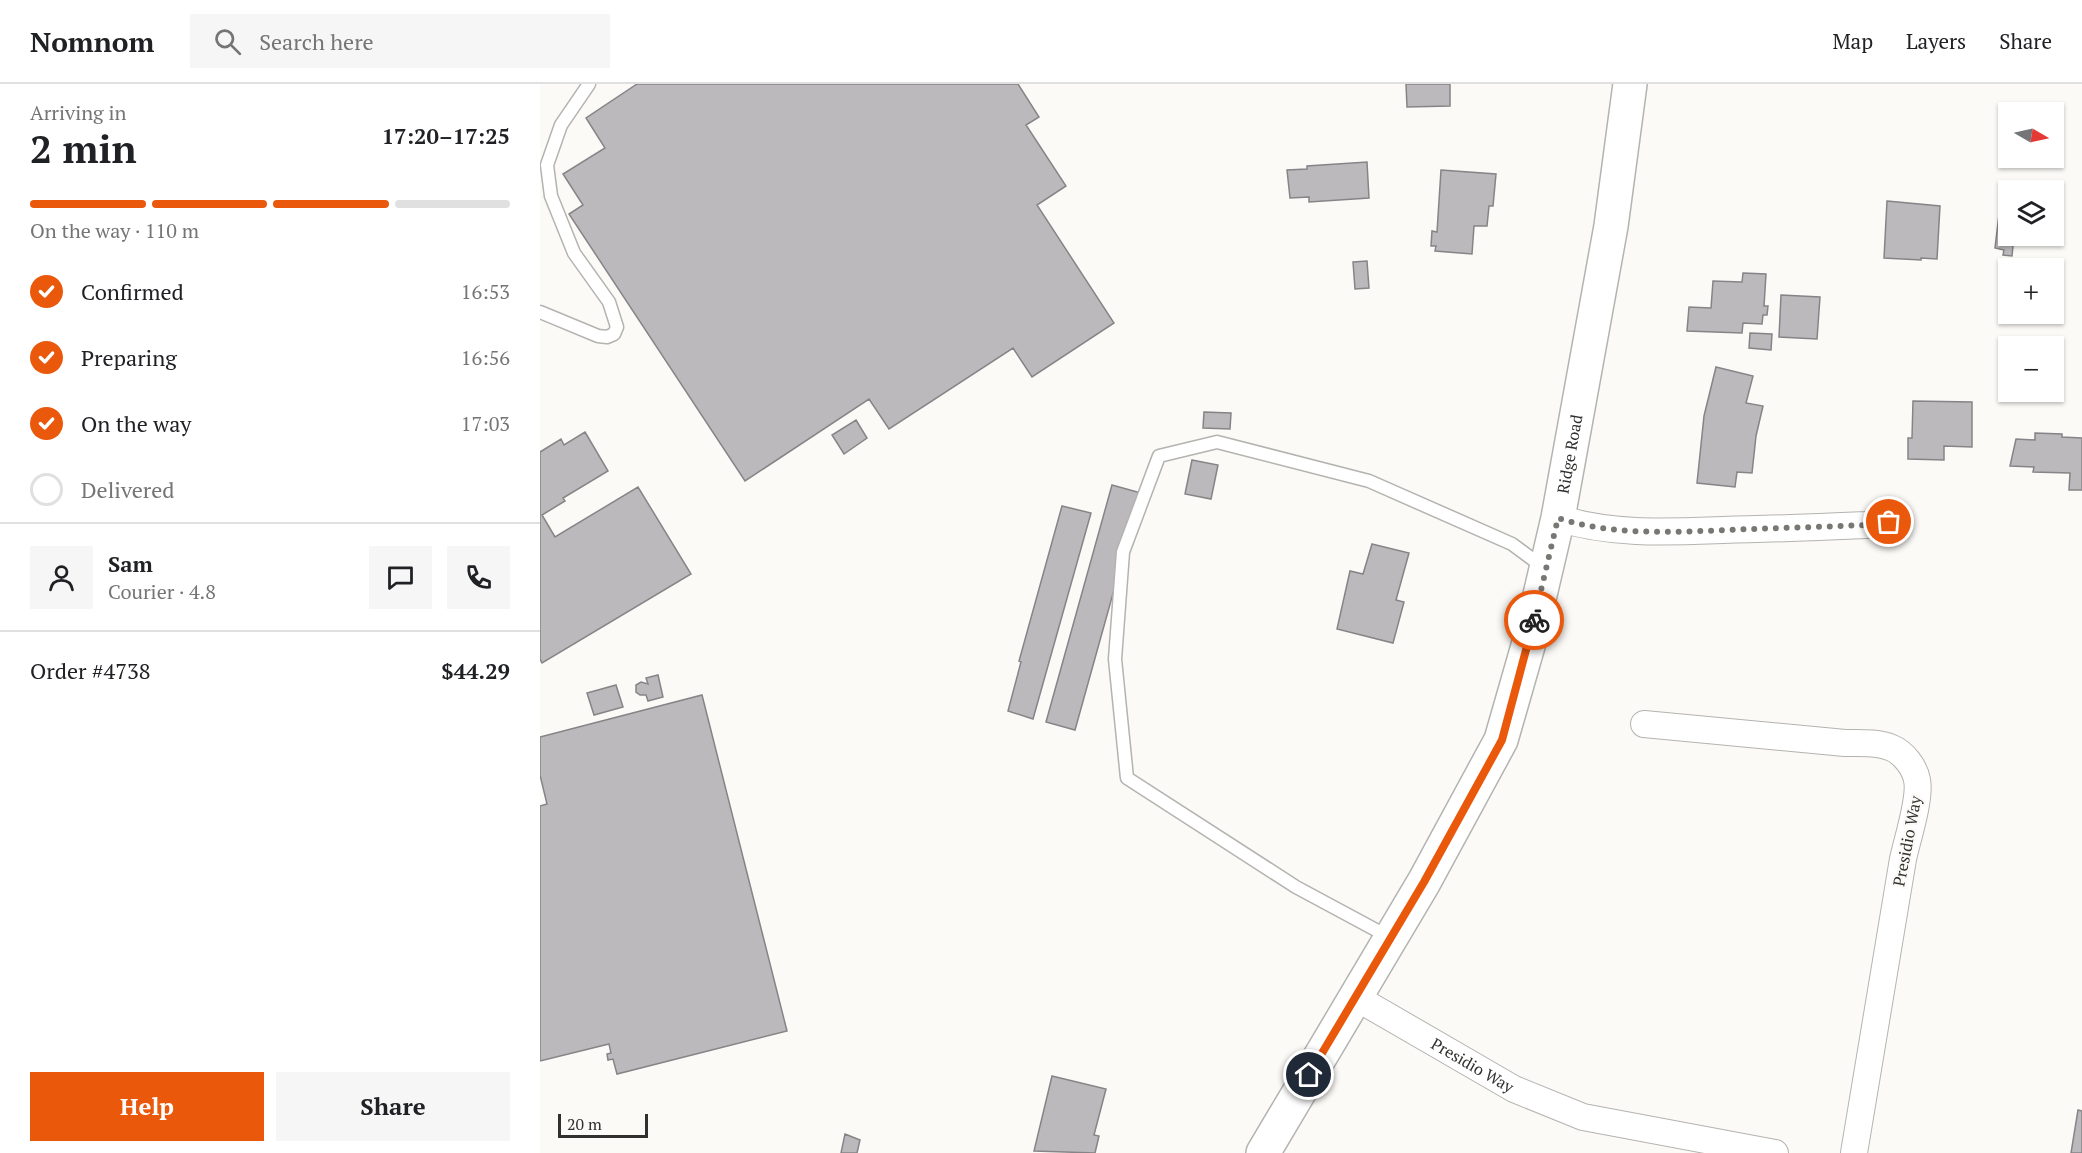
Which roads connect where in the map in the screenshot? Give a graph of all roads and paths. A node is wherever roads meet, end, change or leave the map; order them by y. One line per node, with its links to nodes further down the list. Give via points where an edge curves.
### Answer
1 (589, 84): 3 (lane, via 561,126 547,165 552,196 574,253 609,302 617,327 614,334 598,336)
2 (1630, 84): 4 (street, Ridge Road, via 1611,226)
3 (540, 312)
4 (1558, 518): 5 (street, via 1576,524 1672,532); 6 (street, Ridge Road)
5 (1889, 522)
6 (1546, 569): 8 (street, Ridge Road, via 1502,740); 8 (lane, via 1512,544 1369,482 1217,442 1159,456 1123,552 1115,659 1127,778 1296,887)
7 (1644, 724): 12 (street, Presidio Way, via 1871,743 1893,748 1908,760 1917,781 1915,811 1903,859)
8 (1390, 938): 9 (street, Ridge Road)
9 (1355, 997): 10 (street, Ridge Road); 11 (street, Presidio Way, via 1515,1089 1583,1117)
10 (1263, 1153)
11 (1775, 1153)
12 (1854, 1153)

